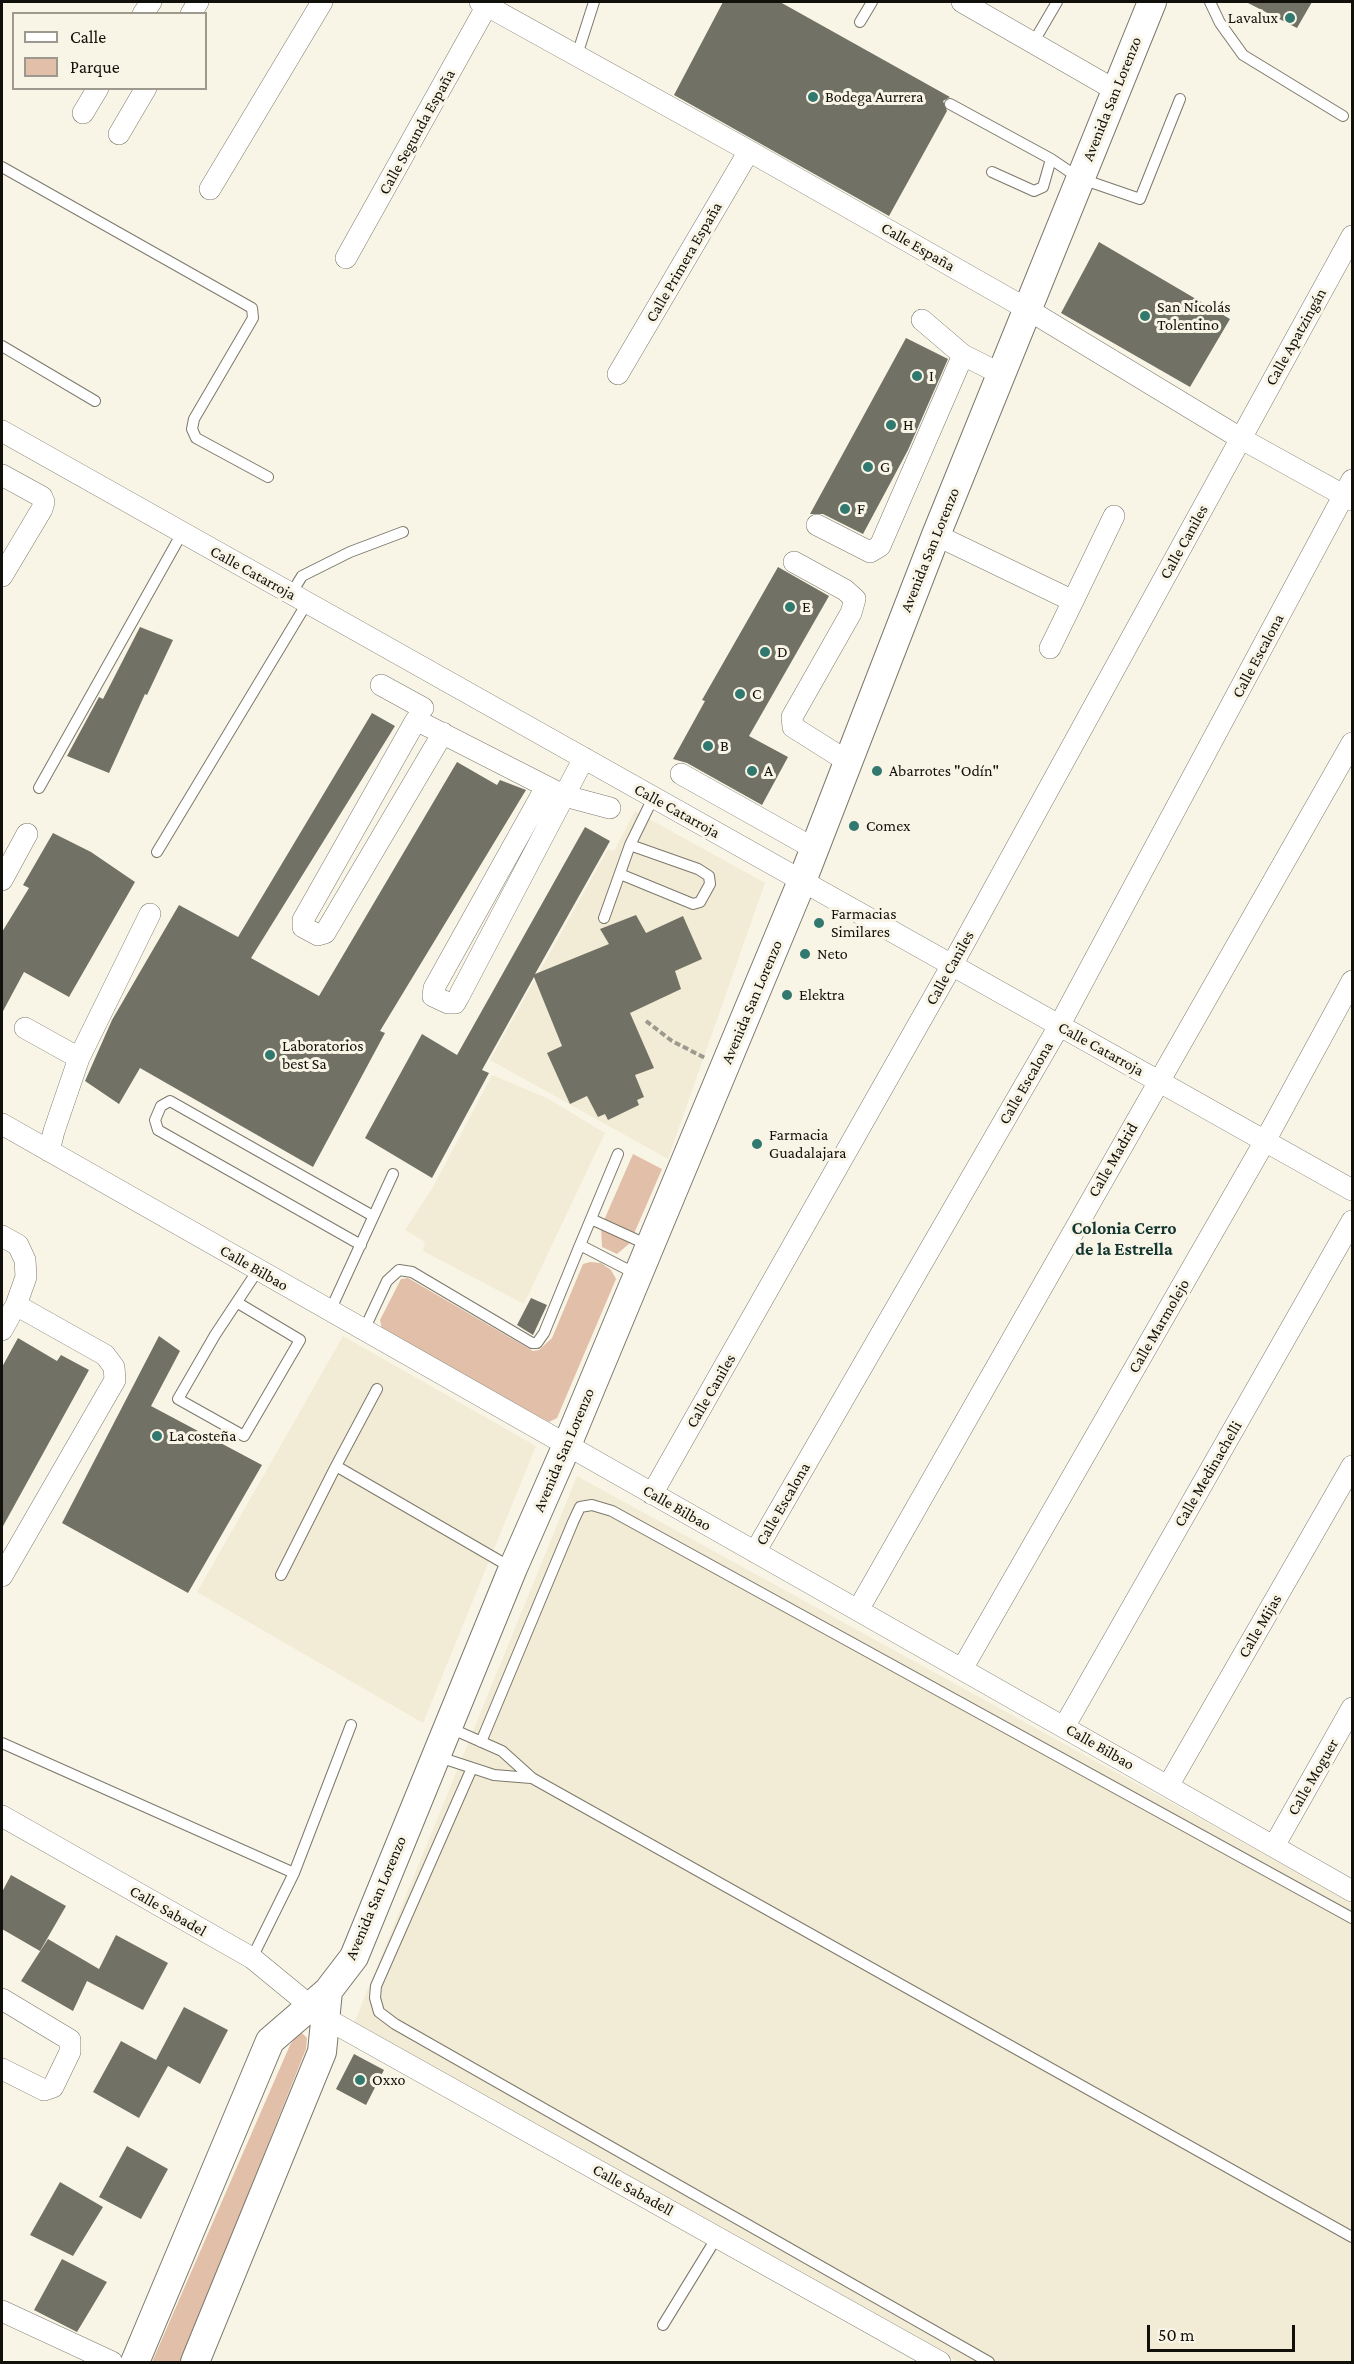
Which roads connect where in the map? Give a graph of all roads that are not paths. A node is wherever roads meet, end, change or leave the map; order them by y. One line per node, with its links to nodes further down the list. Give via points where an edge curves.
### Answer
1 (322, 2): 25 (street)
2 (594, 2): 11 (lane)
3 (872, 2): 9 (lane)
4 (962, 2): 10 (street)
5 (1057, 2): 10 (lane)
6 (1152, 2): 14 (main road, Avenida San Lorenzo)
7 (1210, 2): 18 (lane, via 1244,55)
8 (486, 3): 11 (street, Calle España); 27 (street, Calle Segunda España)
9 (860, 22)
10 (1033, 43): 14 (street)
11 (577, 55): 20 (street, Calle España)
12 (97, 90): 17 (street)
13 (145, 90): 19 (street)
14 (1115, 90): 24 (main road, Avenida San Lorenzo)
15 (1180, 99): 24 (lane, via 1140,199)
16 (950, 104): 21 (lane)
17 (83, 113)
18 (1342, 116)
19 (119, 134)
20 (749, 150): 28 (street, Calle España); 32 (street, Calle Primera España)
21 (1051, 159): 23 (lane, via 1043,187 1034,191); 24 (lane)
22 (2, 167): 38 (lane, via 252,308 253,318 194,419 192,429 196,438)
23 (992, 172)
24 (1079, 178): 28 (main road, Avenida San Lorenzo)
25 (210, 189)
26 (1353, 236): 36 (street, Calle Apatzingán)
27 (346, 258)
28 (1027, 309): 33 (main road, Avenida San Lorenzo); 36 (street, Calle España)
29 (922, 320): 31 (street)
30 (2, 346): 34 (lane)
31 (963, 355): 33 (street); 41 (street, via 880,546 870,552)
32 (618, 374)
33 (1001, 374): 44 (main road, Avenida San Lorenzo)
34 (95, 400)
35 (2, 431): 43 (street, Calle Catarroja)
36 (1240, 438): 39 (street, Calle España); 71 (street, Calle Caniles)
37 (2, 476): 46 (street, via 42,496 44,502)
38 (268, 477)
39 (1350, 492): 73 (street, Calle Escalona)
40 (1114, 516): 48 (street)
41 (817, 525)
42 (403, 532): 47 (lane, via 302,576)
43 (182, 533): 47 (street, Calle Catarroja); 58 (lane)
44 (936, 535): 48 (street); 56 (main road, Avenida San Lorenzo)
45 (794, 562): 56 (street, via 855,599 851,613 792,717 793,727)
46 (2, 576)
47 (299, 598): 50 (street, Calle Catarroja); 65 (lane)
48 (1073, 601): 49 (street)
49 (1050, 648)
50 (441, 678): 52 (street); 55 (street, Calle Catarroja)
51 (381, 685): 52 (street)
52 (420, 714): 53 (street); 53 (street, via 303,920 303,927 318,935 325,933)
53 (443, 733): 59 (street)
54 (1353, 743): 76 (street, Calle Madrid)
55 (584, 758): 59 (street); 60 (street, Calle Catarroja)
56 (847, 761): 64 (main road, Avenida San Lorenzo)
57 (681, 774): 64 (street)
58 (39, 788)
59 (555, 791): 59 (street, via 434,988 433,996 455,1003); 61 (street)
60 (653, 798): 63 (lane); 68 (street, Calle Catarroja)
61 (609, 808)
62 (27, 834): 67 (street)
63 (630, 845): 66 (lane); 66 (lane, via 698,869 709,876 710,884 700,902 693,904)
64 (813, 848): 68 (main road, Avenida San Lorenzo)
65 (157, 852)
66 (620, 874): 70 (lane)
67 (2, 880)
68 (802, 881): 71 (street, Calle Catarroja); 89 (main road, Avenida San Lorenzo)
69 (150, 914): 75 (street)
70 (604, 918)
71 (952, 965): 73 (street, Calle Catarroja); 101 (street, Calle Caniles)
72 (1353, 981): 78 (street, Calle Marmolejo)
73 (1059, 1026): 76 (street, Calle Catarroja); 102 (street, Calle Escalona)
74 (25, 1028): 75 (street)
75 (80, 1058): 79 (street)
76 (1158, 1081): 78 (street, Calle Catarroja); 106 (street, Calle Madrid)
77 (2, 1124): 79 (street, Calle Bilbao)
78 (1265, 1141): 82 (street, Calle Catarroja); 107 (street, Calle Marmolejo)
79 (49, 1151): 90 (street, Calle Bilbao)
80 (618, 1154): 84 (lane)
81 (393, 1174): 83 (lane)
82 (1353, 1190)
83 (373, 1216): 87 (lane); 87 (lane, via 170,1101 161,1106 154,1120 158,1130)
84 (591, 1219): 88 (lane); 89 (lane)
85 (1353, 1221): 111 (street, Calle Medinachelli)
86 (2, 1236): 93 (street, via 18,1245 25,1260 26,1277)
87 (360, 1245): 94 (lane)
88 (580, 1245): 91 (lane); 96 (lane, via 537,1342 525,1340 412,1272 399,1270 387,1281)
89 (651, 1246): 91 (main road, Avenida San Lorenzo)
90 (258, 1270): 92 (lane); 94 (street, Calle Bilbao)
91 (638, 1275): 98 (main road, Avenida San Lorenzo)
92 (238, 1303): 92 (lane, via 178,1399 244,1436 300,1340)
93 (16, 1305): 95 (street); 104 (street, via 105,1355 114,1367 115,1380)
94 (330, 1311): 96 (street, Calle Bilbao)
95 (2, 1330)
96 (364, 1330): 98 (street, Calle Bilbao)
97 (376, 1389): 99 (lane)
98 (567, 1445): 101 (street, Calle Bilbao); 103 (main road, Avenida San Lorenzo)
99 (336, 1466): 103 (lane); 105 (lane)
100 (1353, 1466): 117 (street, Calle Mijas)
101 (652, 1494): 102 (street, Calle Bilbao)
102 (756, 1552): 106 (street, Calle Bilbao)
103 (513, 1568): 110 (main road, Avenida San Lorenzo)
104 (2, 1575)
105 (281, 1575)
106 (858, 1610): 107 (street, Calle Bilbao)
107 (962, 1669): 111 (street, Calle Bilbao)
108 (1353, 1708): 119 (street, Calle Moguer)
109 (351, 1725): 120 (lane)
110 (448, 1727): 112 (lane); 114 (main road, Avenida San Lorenzo)
111 (1064, 1727): 117 (street, Calle Bilbao)
112 (481, 1742): 116 (lane, via 502,1751); 122 (lane, via 573,1522 580,1508 592,1505 612,1511)
113 (2, 1743): 120 (lane)
114 (436, 1756): 115 (lane); 125 (main road, Avenida San Lorenzo, via 354,1957)
115 (472, 1768): 116 (lane, via 494,1775); 136 (lane, via 376,1986 380,2012)
116 (532, 1778): 128 (lane)
117 (1168, 1786): 119 (street, Calle Bilbao)
118 (2, 1816): 123 (street, Calle Sabadel)
119 (1274, 1846): 121 (street, Calle Bilbao)
120 (294, 1873): 123 (lane)
121 (1353, 1891)
122 (1353, 1918)
123 (252, 1958): 125 (street, Calle Sabadel)
124 (2, 1999): 126 (street, via 70,2040 70,2052 53,2087 44,2090)
125 (321, 2005): 127 (street, Calle Sabadell); 133 (main road, Avenida San Lorenzo, via 270,2041); 134 (main road, via 322,2052)
126 (2, 2069)
127 (717, 2237): 130 (lane); 135 (street, Calle Sabadell)
128 (1353, 2237)
129 (2, 2311): 131 (street)
130 (663, 2325)
131 (87, 2358): 132 (street)
132 (112, 2362)
133 (135, 2362)
134 (195, 2362)
135 (940, 2362)
136 (990, 2362)

